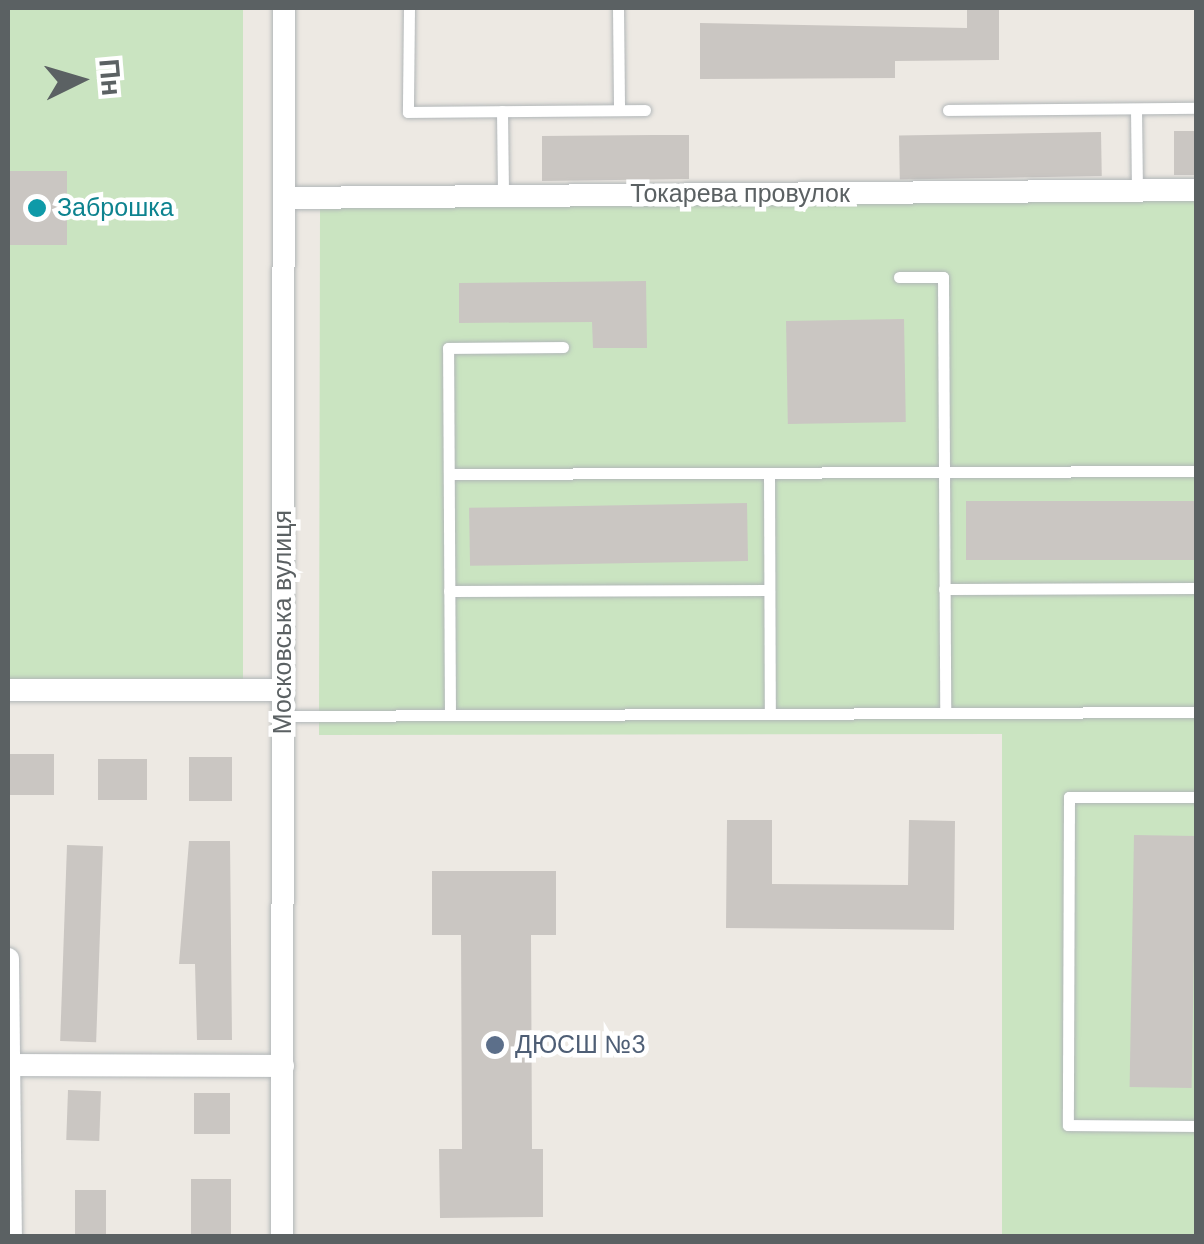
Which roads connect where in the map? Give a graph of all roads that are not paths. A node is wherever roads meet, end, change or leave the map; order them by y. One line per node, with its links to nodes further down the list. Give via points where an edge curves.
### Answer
1 (284, 8): 13 (street, Московська вулиця)
2 (408, 8): 9 (lane, via 408,112)
3 (618, 8): 6 (lane)
4 (1136, 108): 5 (lane); 8 (lane); 11 (lane)
5 (1196, 108)
6 (620, 110): 7 (lane); 9 (lane)
7 (645, 110)
8 (948, 110)
9 (502, 111): 12 (lane)
10 (1196, 190): 11 (street, Токарева провулок)
11 (1136, 191): 12 (street, Токарева провулок)
12 (503, 196): 13 (street, Токарева провулок)
13 (284, 198): 25 (street, Московська вулиця)
14 (899, 277): 18 (lane, via 943,277)
15 (563, 347): 19 (lane, via 448,348)
16 (1196, 471): 18 (lane)
17 (769, 472): 18 (lane); 19 (lane); 22 (lane)
18 (944, 472): 21 (lane)
19 (449, 474): 23 (lane)
20 (1196, 588): 21 (lane)
21 (944, 589): 27 (lane)
22 (769, 590): 23 (lane); 28 (lane)
23 (450, 591): 29 (lane)
24 (8, 690): 25 (street)
25 (283, 690): 30 (street, Московська вулиця)
26 (1196, 712): 27 (lane)
27 (945, 713): 28 (lane)
28 (770, 714): 29 (lane)
29 (450, 715): 30 (lane)
30 (283, 716): 34 (street, Московська вулиця)
31 (1196, 797): 35 (lane, via 1069,796 1068,1125)
32 (8, 959): 33 (street)
33 (15, 1065): 34 (street); 36 (street)
34 (282, 1066): 37 (street, Московська вулиця)
35 (1196, 1126)
36 (10, 1236)
37 (282, 1236)

